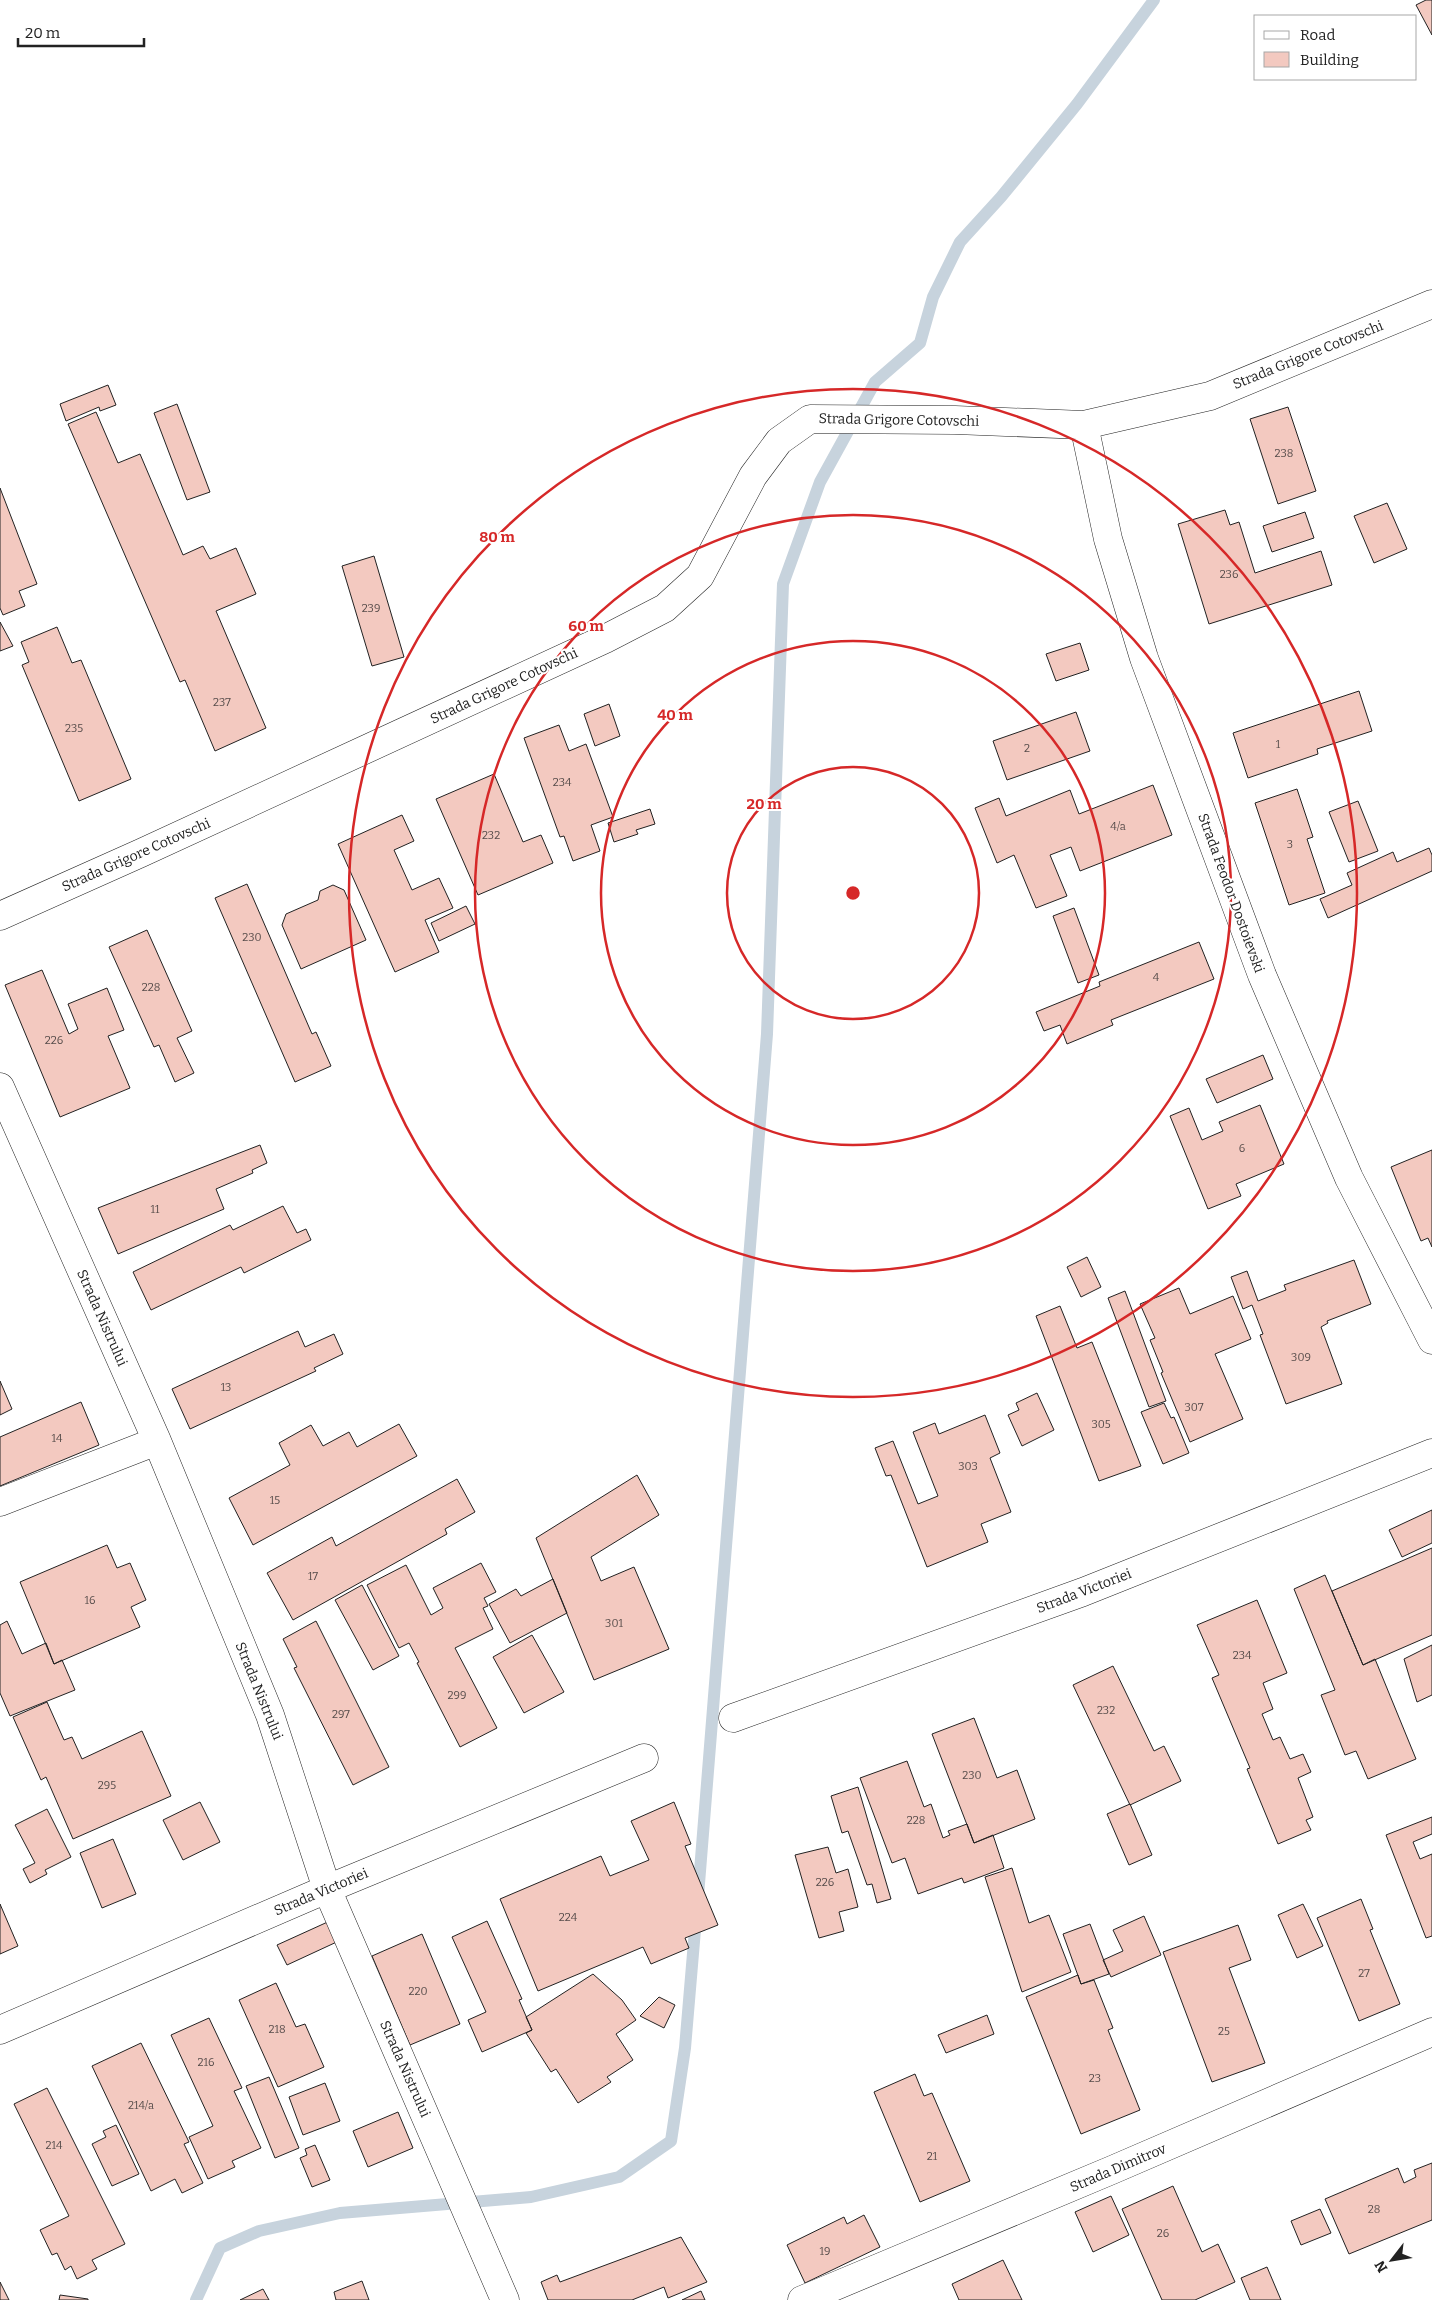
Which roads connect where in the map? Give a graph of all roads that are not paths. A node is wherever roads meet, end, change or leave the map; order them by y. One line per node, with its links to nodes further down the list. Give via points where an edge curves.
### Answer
1 (1432, 304): 2 (street, Strada Grigore Cotovschi, via 1210,396)
2 (1084, 425): 3 (street, Strada Grigore Cotovschi, via 955,420 810,420 779,441 753,476 700,576 665,608 596,644); 5 (street, Strada Feodor Dostoievski, via 1108,539 1144,658 1262,976 1349,1178)
3 (0, 916)
4 (0, 1087): 6 (street, Strada Nistrului)
5 (1432, 1340)
6 (157, 1441): 8 (street); 11 (street, Strada Nistrului, via 270,1714)
7 (1432, 1453): 9 (street, Strada Victoriei, via 1083,1592)
8 (0, 1502)
9 (733, 1718)
10 (644, 1758): 11 (street, Strada Victoriei)
11 (327, 1889): 12 (street, Strada Victoriei); 14 (street, Strada Nistrului)
12 (0, 2030)
13 (1432, 2032): 15 (street, Strada Dimitrov)
14 (506, 2300)
15 (802, 2300)

